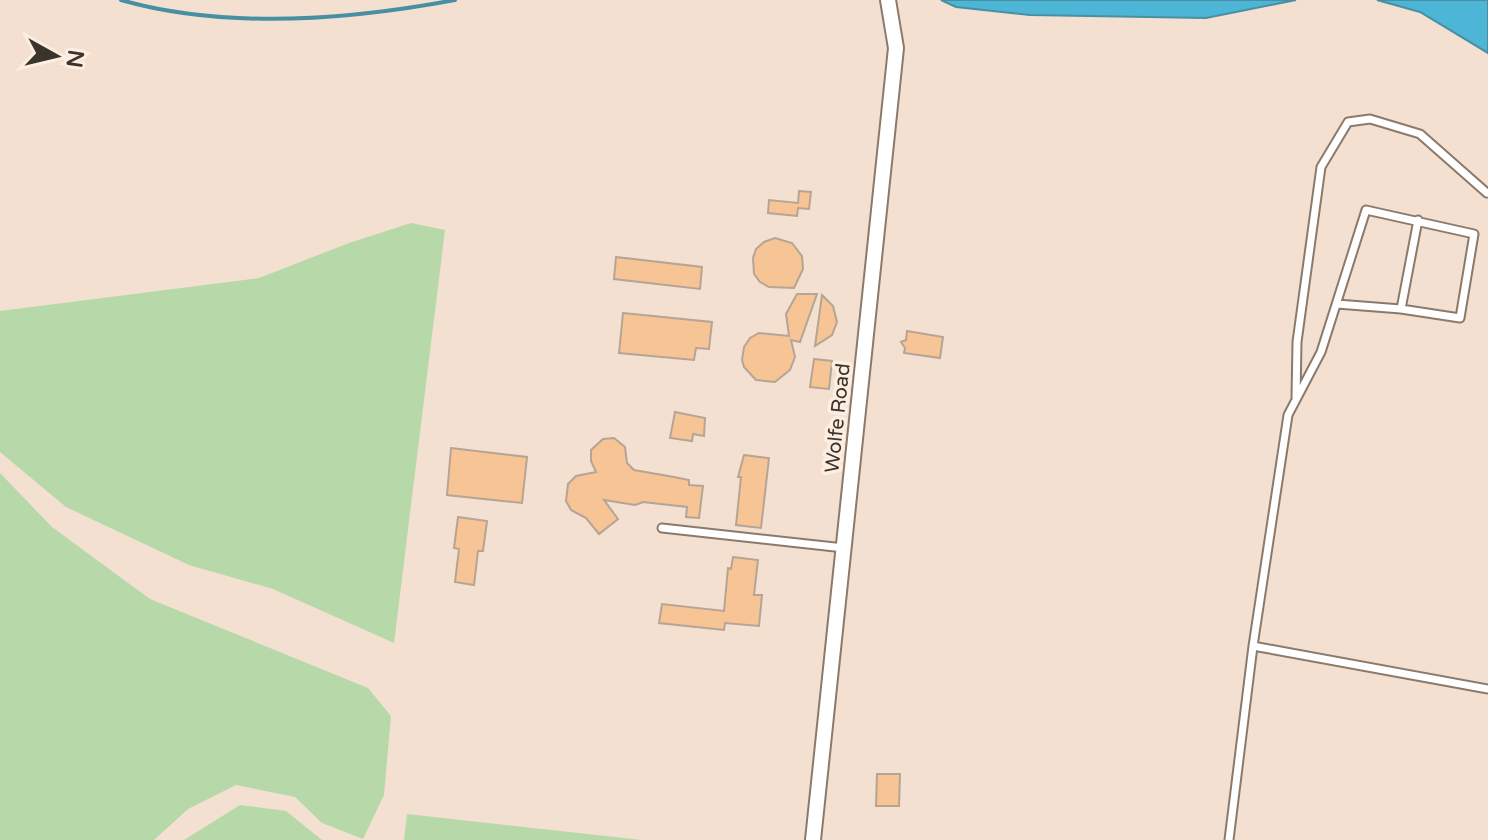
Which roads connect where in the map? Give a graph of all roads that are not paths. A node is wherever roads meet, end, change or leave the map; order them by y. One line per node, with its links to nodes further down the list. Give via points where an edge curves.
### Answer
1 (888, 0): 8 (street, Wolfe Road, via 896,48)
2 (1487, 193): 6 (lane, via 1420,134 1370,119 1348,122 1321,167 1297,342)
3 (1418, 220): 4 (lane, via 1366,210); 5 (lane); 5 (lane, via 1474,234 1460,318)
4 (1337, 304): 5 (lane); 6 (lane, via 1321,352)
5 (1401, 309)
6 (1296, 399): 9 (lane, via 1288,415)
7 (662, 528): 8 (lane)
8 (844, 548): 11 (street, Wolfe Road)
9 (1253, 646): 10 (lane); 12 (lane)
10 (1488, 689)
11 (813, 840)
12 (1229, 840)

